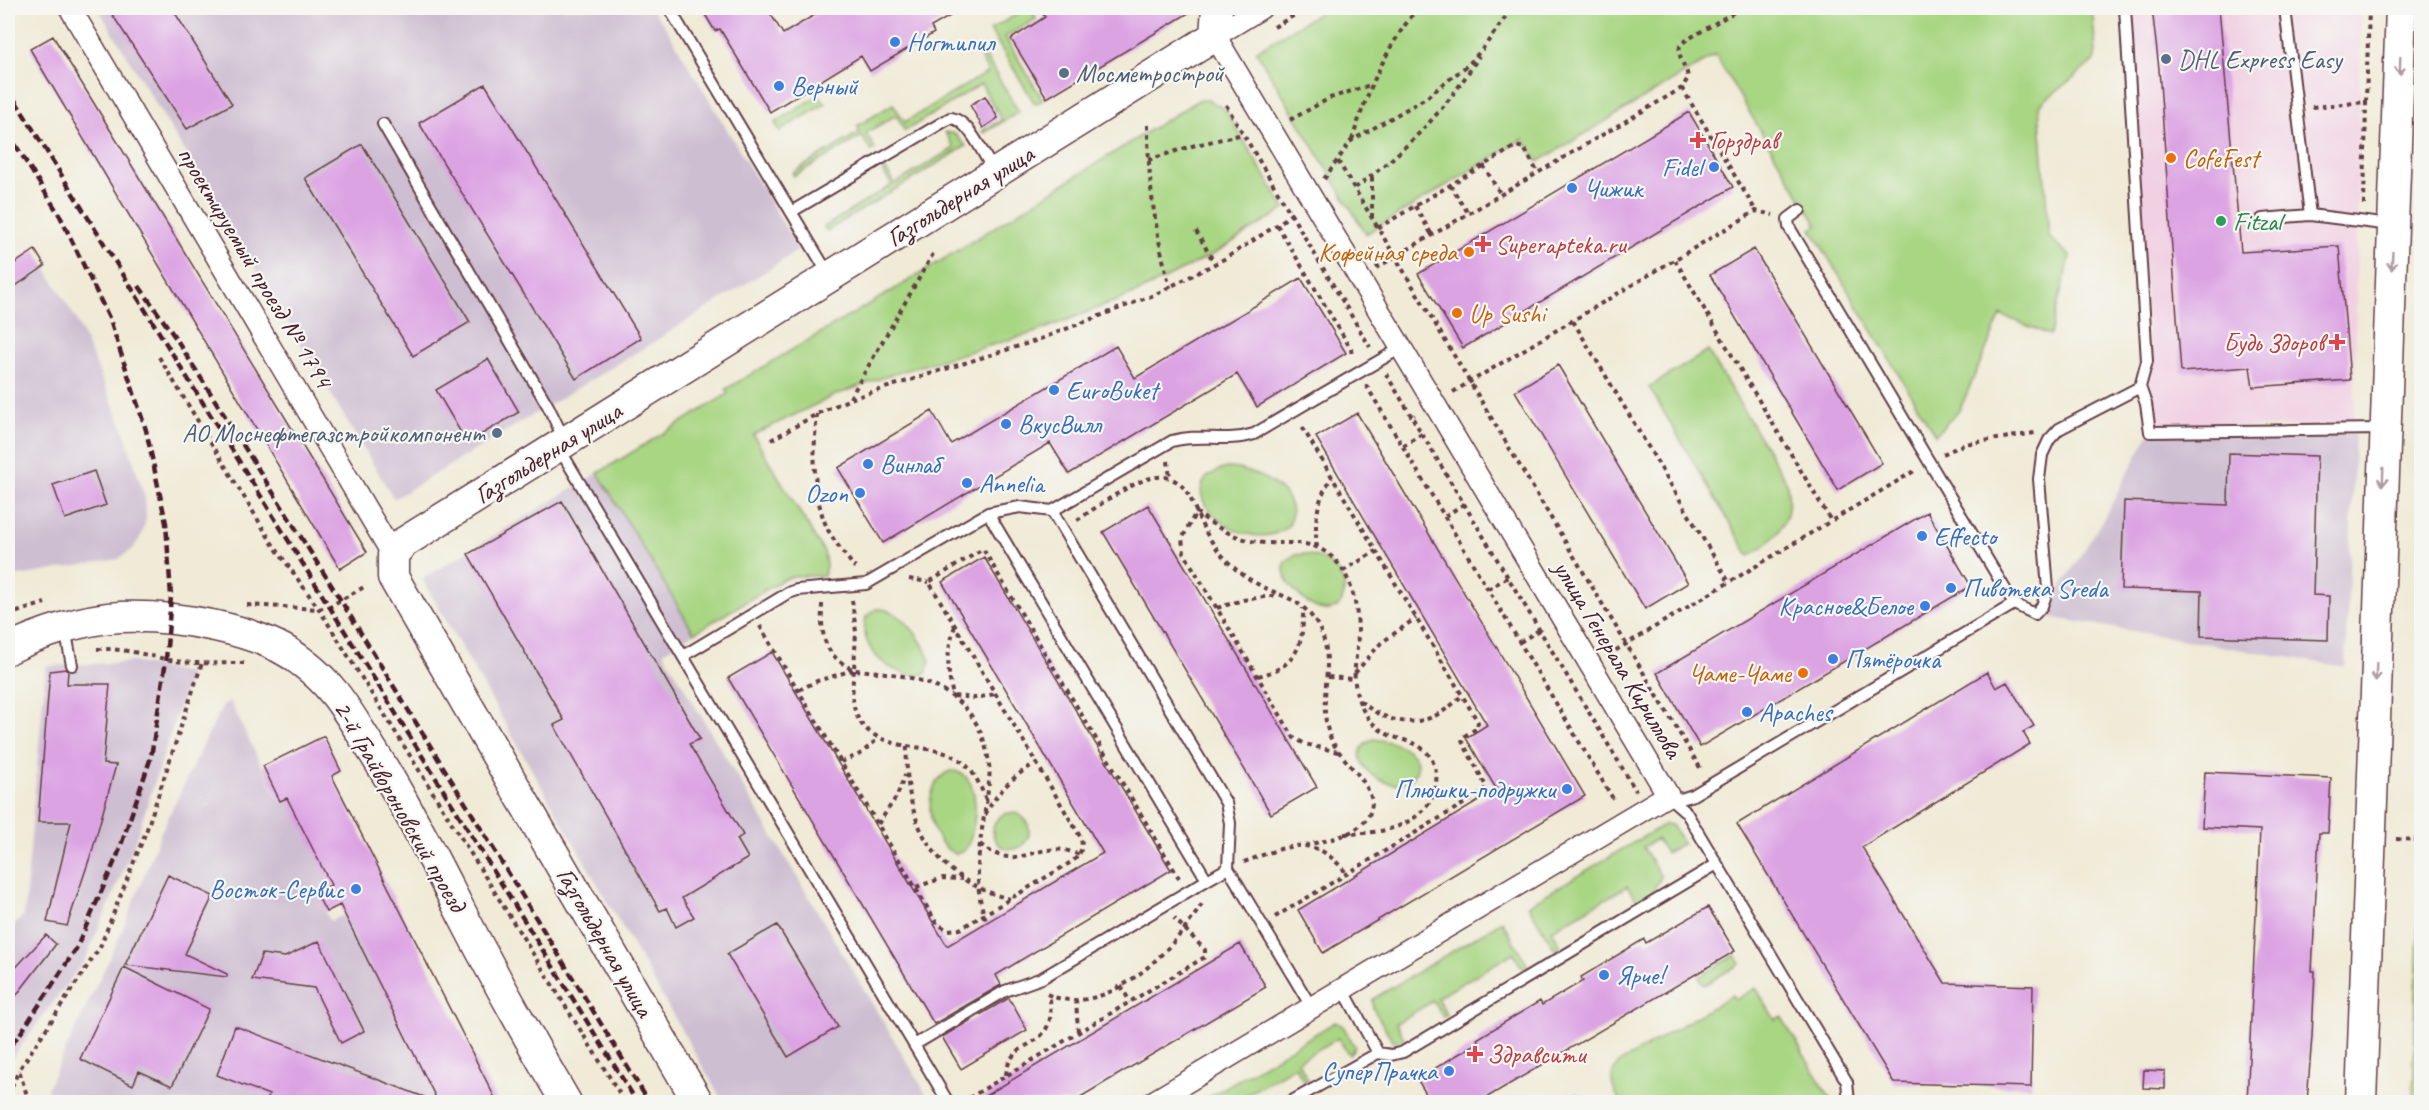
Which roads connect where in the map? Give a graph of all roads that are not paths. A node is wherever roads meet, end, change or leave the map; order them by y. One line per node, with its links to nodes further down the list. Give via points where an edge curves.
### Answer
1 (70, 8): 22 (street, проектируемый проезд № 1794)
2 (669, 8): 11 (lane)
3 (1261, 8): 7 (street)
4 (2125, 8): 17 (lane, via 2147,361)
5 (2285, 8): 12 (lane)
6 (2401, 8): 14 (street, one-way to 14)
7 (1216, 22): 9 (street, Газгольдерная улица); 16 (street, улица Генерала Кириллова, via 1310,196)
8 (383, 124): 19 (lane, via 548,406)
9 (995, 174): 11 (lane, via 964,124 950,118); 15 (street, Газгольдерная улица)
10 (1800, 210): 23 (lane, via 1790,216 1790,227)
11 (791, 212): 15 (lane)
12 (2310, 216): 13 (lane); 14 (lane)
13 (2262, 219)
14 (2394, 226): 18 (street, one-way to 18)
15 (830, 277): 19 (street, Газгольдерная улица)
16 (1401, 348): 20 (lane, via 1261,431 1242,438 1189,437 1164,444); 28 (street, улица Генерала Кириллова)
17 (2140, 387): 18 (lane, via 2150,432); 23 (lane, via 2059,429 2049,440 2039,478 2048,590 2035,614)
18 (2385, 429): 42 (street, one-way to 42)
19 (562, 444): 22 (street, Газгольдерная улица, via 403,543); 26 (lane)
20 (1052, 511): 21 (lane, via 1020,507); 30 (lane, via 1226,803 1230,823)
21 (988, 513): 26 (lane, via 866,584 792,592); 31 (lane)
22 (393, 555): 37 (street, Газгольдерная улица, via 393,576)
23 (2014, 604): 28 (lane, via 1710,785 1686,798)
24 (65, 628): 25 (street, 2-й Грайвороновский проезд); 27 (lane); 36 (street, 2-й Грайвороновский проезд, via 120,617 170,619 227,629 261,638 300,660 321,678 341,699 410,813 513,1011)
25 (8, 649)
26 (683, 656): 34 (lane)
27 (72, 665)
28 (1668, 795): 29 (lane, via 1686,812); 32 (street, улица Генерала Кириллова)
29 (1717, 864): 35 (lane, via 1403,1052); 41 (lane, via 1846,1082)
30 (1228, 868): 31 (lane); 33 (lane)
31 (1207, 880): 34 (lane, via 1042,978 1005,991)
32 (1343, 989): 33 (street, улица Генерала Кириллова); 35 (lane)
33 (1312, 1008): 39 (street, улица Генерала Кириллова)
34 (914, 1046): 38 (lane)
35 (1378, 1053): 40 (lane)
36 (566, 1102)
37 (698, 1102)
38 (948, 1102)
39 (1153, 1102)
40 (1290, 1102)
41 (1848, 1102)
42 (2361, 1102)

